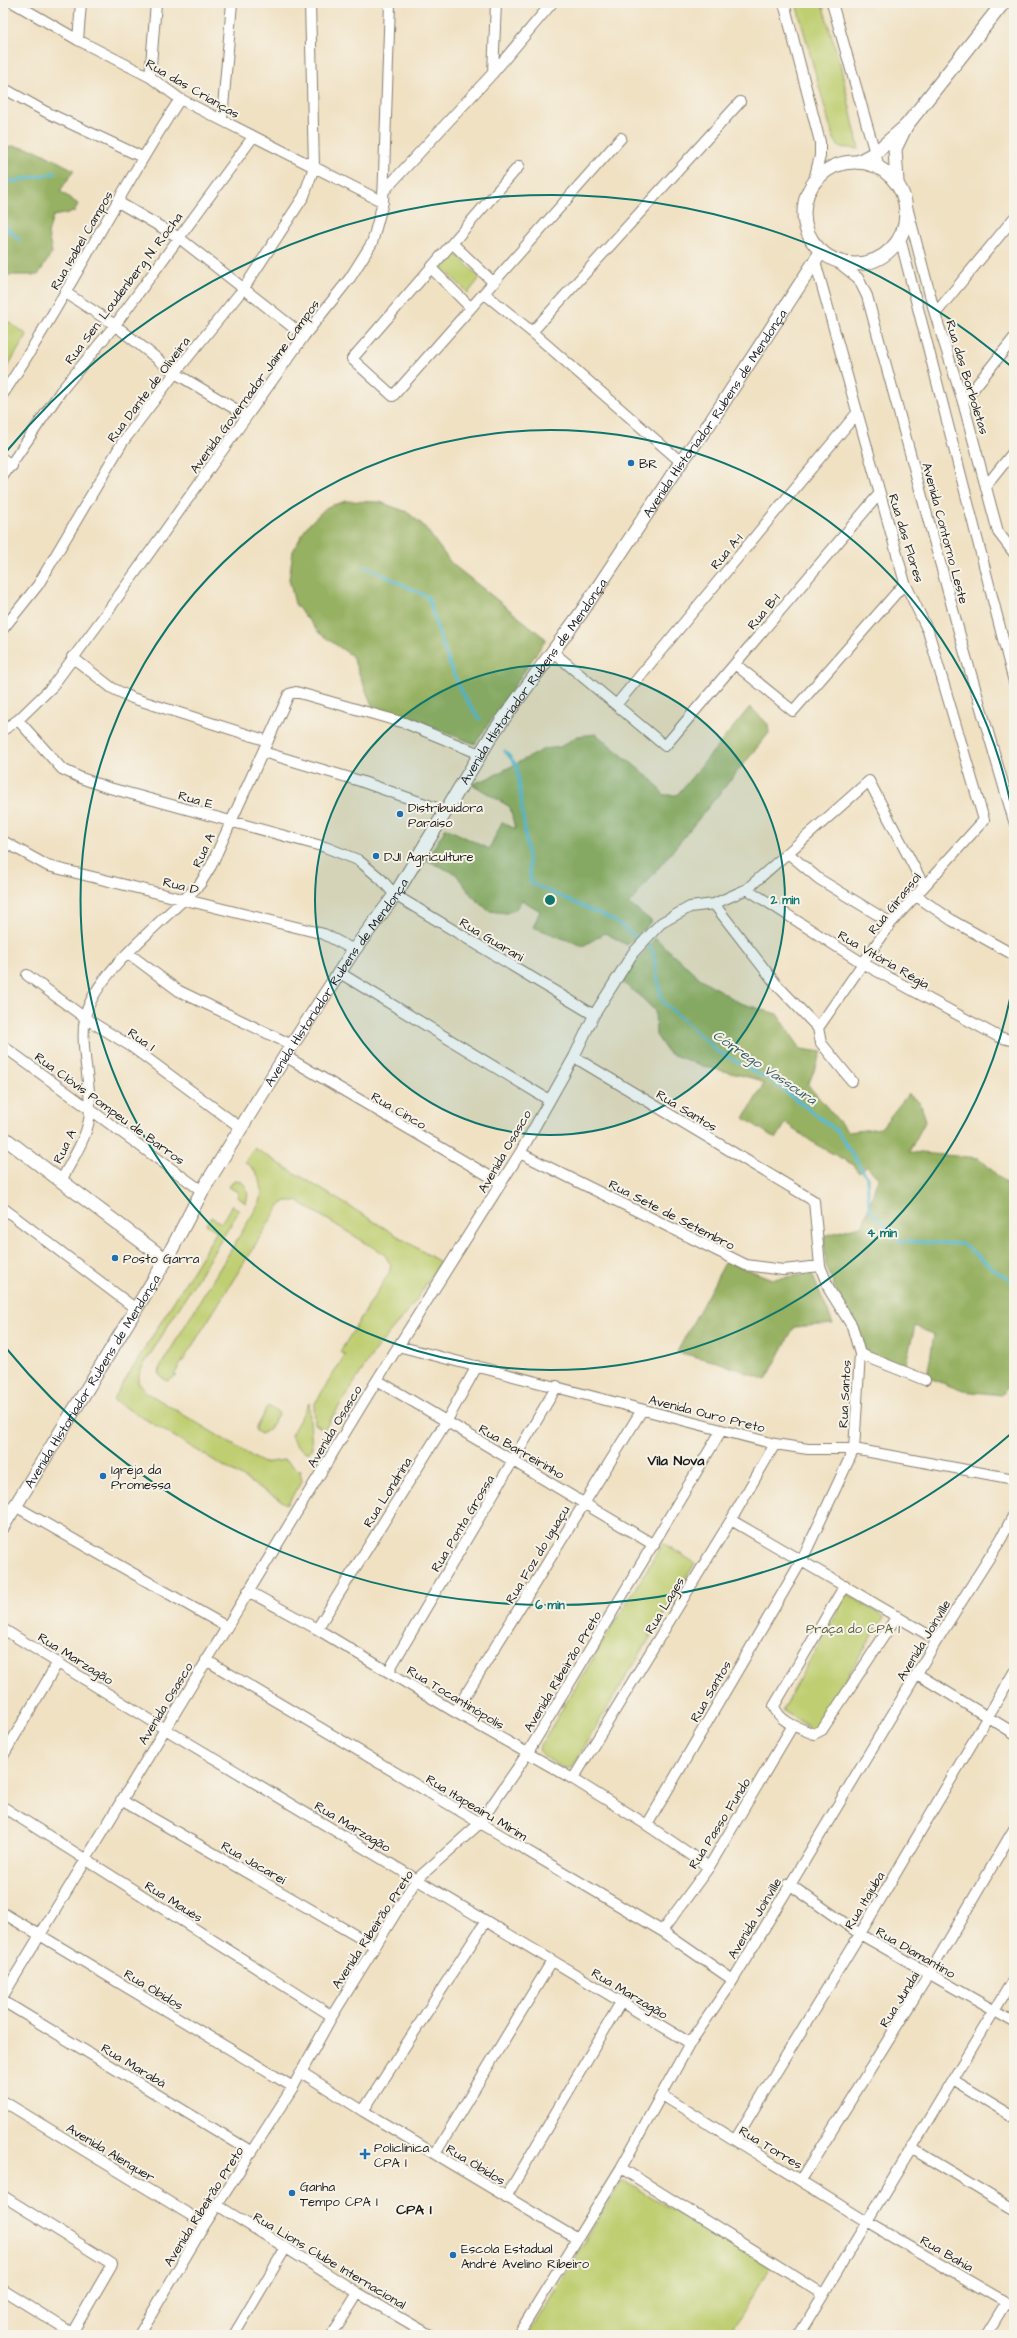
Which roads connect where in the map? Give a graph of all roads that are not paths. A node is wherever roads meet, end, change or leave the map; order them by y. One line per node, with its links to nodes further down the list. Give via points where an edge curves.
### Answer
1 (14, 3): 12 (street, Rua das Crianças)
2 (81, 3): 12 (street)
3 (156, 3): 14 (street)
4 (232, 3): 18 (street)
5 (310, 3): 26 (street)
6 (390, 3): 30 (street, Avenida Governador Jaime Campos)
7 (496, 3): 13 (street)
8 (552, 3): 13 (street)
9 (784, 3): 29 (street, via 820,142 820,156)
10 (832, 3): 22 (street)
11 (1003, 3): 19 (main road)
12 (78, 40): 14 (street, Rua das Crianças)
13 (493, 73): 30 (street)
14 (150, 77): 16 (street, Rua das Crianças)
15 (3, 88): 23 (street, via 46,112)
16 (180, 99): 18 (street, Rua das Crianças); 23 (street, Rua Isabel Campos)
17 (740, 102): 48 (street)
18 (222, 119): 20 (street, Rua das Crianças)
19 (906, 126): 22 (main road); 28 (main road, via 895,149)
20 (253, 137): 26 (street, Rua das Crianças); 35 (street, Rua Sen. Loudenberg N. Rocha)
21 (621, 138): 41 (street)
22 (875, 153): 24 (main road); 27 (street)
23 (142, 157): 31 (street, Rua Isabel Campos)
24 (858, 162): 27 (main road); 29 (main road, via 834,166)
25 (520, 166): 37 (street)
26 (314, 167): 32 (street, Rua das Crianças); 42 (street, Rua Dante de Oliveira, via 304,196)
27 (879, 167): 28 (main road)
28 (897, 182): 33 (main road)
29 (813, 184): 38 (main road, via 807,195 804,219)
30 (383, 192): 32 (street, Avenida Governador Jaime Campos)
31 (118, 202): 35 (street); 43 (street, Rua Isabel Campos)
32 (383, 202): 49 (street, Avenida Governador Jaime Campos, via 372,243 350,278)
33 (906, 203): 36 (main road, via 907,217); 46 (street, Rua das Borboletas)
34 (1014, 218): 46 (street)
35 (178, 237): 42 (street); 47 (street, Rua Sen. Loudenberg N. Rocha)
36 (900, 238): 39 (main road, via 886,255 871,263 854,265); 67 (street)
37 (454, 244): 40 (street); 41 (street)
38 (818, 256): 39 (main road); 54 (street, Rua das Flores); 58 (main road, Avenida Historiador Rubens de Mendonça, via 710,423)
39 (838, 262): 80 (street, Avenida Contorno Leste, via 858,278 867,296 964,650)
40 (432, 269): 45 (street); 45 (street, via 352,359 394,396)
41 (494, 283): 44 (street)
42 (244, 288): 49 (street); 51 (street, Rua Dante de Oliveira)
43 (66, 293): 47 (street); 52 (street, Rua Isabel Campos)
44 (485, 294): 45 (street); 48 (street)
45 (471, 308)
46 (935, 314): 53 (street, Rua das Borboletas)
47 (115, 325): 51 (street); 59 (street, Rua Sen. Loudenberg N. Rocha, via 61,391)
48 (532, 332): 58 (street)
49 (304, 336): 55 (street, Avenida Governador Jaime Campos)
50 (1014, 338): 53 (street)
51 (175, 373): 55 (street); 65 (street, Rua Dante de Oliveira, via 122,443 38,585)
52 (3, 394)
53 (963, 402): 61 (street, Rua das Borboletas)
54 (857, 413): 62 (street, Rua das Flores); 72 (street, Rua A-1)
55 (247, 416): 68 (street, Avenida Governador Jaime Campos)
56 (1014, 451): 61 (street)
57 (3, 459): 59 (street)
58 (680, 462): 66 (main road, Avenida Historiador Rubens de Mendonça)
59 (12, 466): 60 (street, Rua Sen. Loudenberg N. Rocha)
60 (3, 476)
61 (986, 486): 63 (street, Rua das Borboletas, via 998,532)
62 (880, 493): 64 (street, Rua das Flores); 70 (street, Rua B-1)
63 (1014, 553)
64 (905, 583): 70 (street, via 793,712); 79 (street, Rua das Flores, via 931,638)
65 (3, 628)
66 (553, 652): 72 (street); 77 (main road, Avenida Historiador Rubens de Mendonça)
67 (1006, 653): 69 (street); 71 (street)
68 (72, 657): 73 (street, Avenida Governador Jaime Campos, via 51,688); 75 (street, via 112,688 132,698)
69 (1014, 660)
70 (735, 664): 72 (street, Rua B-1, via 665,746)
71 (1014, 682)
72 (616, 705)
73 (18, 720): 74 (street, Avenida Governador Jaime Campos); 81 (street, Rua E, via 50,758 71,774 106,787)
74 (3, 730)
75 (268, 741): 76 (street, Rua A); 77 (street, Rua A, via 287,696 294,691 405,723)
76 (263, 752): 78 (street, via 360,781); 81 (street, Rua A)
77 (480, 754): 78 (main road, Avenida Historiador Rubens de Mendonça)
78 (445, 812): 87 (main road, Avenida Historiador Rubens de Mendonça)
79 (984, 820): 85 (street, Rua Girassol)
80 (1014, 820)
81 (229, 822): 84 (street, Rua E, via 325,847 358,860); 89 (street, Rua A, via 207,872)
82 (3, 841): 89 (street, Rua D, via 48,866)
83 (789, 854): 85 (street, Avenida Osasco, via 869,781); 86 (street, Avenida Osasco); 91 (street, via 819,879)
84 (381, 880): 87 (street, Rua Guarani)
85 (924, 886): 88 (street, Rua Girassol)
86 (747, 889): 90 (street, Avenida Osasco); 95 (street, Rua Vitória Régia)
87 (395, 895): 92 (main road, Avenida Historiador Rubens de Mendonça); 98 (street, Rua Guarani)
88 (915, 895): 91 (street, Rua Girassol); 94 (street, via 953,921)
89 (186, 899): 92 (street, Rua D, via 324,934); 93 (street, Rua A)
90 (714, 904): 98 (street, Avenida Osasco, via 690,907 661,923 638,947); 100 (street, via 776,984)
91 (891, 923): 95 (street, Rua Girassol)
92 (354, 950): 96 (main road, Avenida Historiador Rubens de Mendonça)
93 (128, 953): 99 (street, Rua A, via 107,974 93,995); 102 (street, via 179,991)
94 (1014, 955)
95 (864, 964): 100 (street, Rua Girassol); 101 (street, Rua Vitória Régia, via 999,1037)
96 (340, 973): 102 (main road, Avenida Historiador Rubens de Mendonça); 107 (street)
97 (27, 974): 99 (street, Rua I)
98 (594, 1015): 105 (street, Avenida Osasco)
99 (85, 1018): 108 (street, Rua A); 109 (street, Rua I, via 132,1047)
100 (818, 1028): 106 (street, via 821,1043)
101 (1014, 1041)
102 (292, 1044): 104 (main road, Avenida Historiador Rubens de Mendonça)
103 (3, 1046): 108 (street, Rua Clóvis Pompeu de Barros)
104 (284, 1056): 109 (main road, Avenida Historiador Rubens de Mendonça); 113 (street, Rua Cinco)
105 (574, 1057): 107 (street, Avenida Osasco); 117 (street, Rua Santos, via 814,1201)
106 (852, 1081)
107 (548, 1100): 111 (street, Avenida Osasco)
108 (90, 1109): 112 (street, Rua A, via 88,1126); 114 (street, Rua Clóvis Pompeu de Barros)
109 (241, 1128): 114 (main road, Avenida Historiador Rubens de Mendonça)
110 (3, 1137): 112 (main road)
111 (520, 1152): 113 (street, Avenida Osasco); 117 (street, Rua Sete de Setembro, via 746,1266 783,1270)
112 (61, 1181): 116 (main road)
113 (501, 1183): 119 (street, Avenida Osasco)
114 (202, 1191): 116 (main road, Avenida Historiador Rubens de Mendonça)
115 (3, 1208): 118 (street)
116 (166, 1260): 118 (main road, Avenida Historiador Rubens de Mendonça)
117 (820, 1266): 120 (street, Rua Santos, via 830,1291 852,1326)
118 (136, 1309): 133 (main road, Avenida Historiador Rubens de Mendonça)
119 (398, 1346): 121 (street, Avenida Ouro Preto); 122 (street, Avenida Osasco)
120 (860, 1354): 123 (street); 129 (street, Rua Santos)
121 (477, 1366): 124 (street, Avenida Ouro Preto); 126 (street, Rua Londrina)
122 (377, 1380): 126 (street, Rua Barreirinho); 140 (street, Avenida Osasco)
123 (925, 1380)
124 (557, 1386): 125 (street, Avenida Ouro Preto); 130 (street, Rua Ponta Grossa)
125 (642, 1410): 127 (street, Avenida Ouro Preto); 132 (street, Rua Foz do Iguaçu)
126 (446, 1422): 130 (street, Rua Barreirinho); 144 (street, Rua Londrina)
127 (721, 1431): 128 (street, Avenida Ouro Preto); 137 (street, Avenida Ribeirão Preto)
128 (775, 1444): 129 (street, Avenida Ouro Preto, via 808,1449); 135 (street, Rua Lages)
129 (854, 1449): 131 (street, Avenida Ouro Preto); 138 (street, Rua Santos)
130 (514, 1462): 132 (street, Rua Barreirinho); 148 (street, Rua Ponta Grossa)
131 (1014, 1479)
132 (583, 1502): 137 (street, Rua Barreirinho); 151 (street, Rua Foz do Iguaçu)
133 (15, 1506): 136 (main road, Avenida Historiador Rubens de Mendonça); 142 (street)
134 (1014, 1514): 145 (street, Avenida Joinville, via 1002,1539)
135 (731, 1520): 138 (street); 158 (street, Rua Lages)
136 (3, 1526)
137 (654, 1545): 156 (street, Avenida Ribeirão Preto)
138 (802, 1560): 139 (street); 162 (street, Rua Santos)
139 (845, 1585): 141 (street); 153 (street, via 774,1706 777,1714)
140 (248, 1591): 142 (street, Avenida Osasco); 144 (street, Rua Tocantinópolis)
141 (897, 1616): 145 (street); 153 (street, via 822,1730 814,1734)
142 (227, 1627): 146 (street, Avenida Osasco)
143 (3, 1629): 147 (street, Rua Marzagão)
144 (317, 1629): 148 (street, Rua Tocantinópolis)
145 (937, 1640): 150 (street, Avenida Joinville)
146 (206, 1660): 154 (street, Avenida Osasco); 161 (street, Rua Itapeairu Mirim)
147 (58, 1662): 154 (street, Rua Marzagão); 157 (street)
148 (388, 1672): 151 (street, Rua Tocantinópolis)
149 (1014, 1672): 152 (street, Rua Itajuba)
150 (917, 1674): 152 (street); 167 (street, Avenida Joinville)
151 (456, 1712): 156 (street, Rua Tocantinópolis)
152 (987, 1717): 155 (street); 171 (street, Rua Itajuba)
153 (794, 1725): 165 (street, Rua Passo Fundo)
154 (165, 1728): 159 (street, Avenida Osasco); 166 (street, Rua Marzagão)
155 (1014, 1733)
156 (527, 1754): 158 (street, Rua Tocantinópolis); 161 (street, Avenida Ribeirão Preto)
157 (3, 1756)
158 (573, 1779): 162 (street, Rua Tocantinópolis)
159 (121, 1800): 164 (street, Avenida Osasco); 173 (street, Rua Jacareí)
160 (3, 1807): 164 (street, Rua Maués)
161 (479, 1824): 166 (street, Avenida Ribeirão Preto); 170 (street, Rua Itapeairu Mirim)
162 (647, 1825): 165 (street, Rua Tocantinópolis)
163 (1014, 1829): 175 (street, Rua Jundai)
164 (85, 1860): 172 (street, Avenida Osasco); 182 (street, Rua Maués)
165 (709, 1867): 170 (street, Rua Passo Fundo)
166 (416, 1880): 169 (street, Rua Marzagão); 173 (street, Avenida Ribeirão Preto)
167 (789, 1884): 171 (street, Rua Diamantino); 177 (street, Avenida Joinville)
168 (3, 1912): 172 (street, Rua Óbidos)
169 (486, 1921): 174 (street, Rua Marzagão); 190 (street)
170 (662, 1931): 177 (street, Rua Itapeairu Mirim)
171 (860, 1934): 175 (street, Rua Diamantino); 192 (street, Rua Itajuba)
172 (39, 1935): 178 (street, Avenida Osasco); 187 (street, Rua Óbidos)
173 (374, 1946): 182 (street, Avenida Ribeirão Preto)
174 (552, 1961): 180 (street, Rua Marzagão); 195 (street)
175 (929, 1974): 181 (street, Rua Diamantino); 197 (street, Rua Jundai)
176 (1014, 1978): 181 (street)
177 (733, 1980): 184 (street, Avenida Joinville)
178 (3, 1996)
179 (3, 2001): 194 (street, Rua Marabá)
180 (621, 2002): 184 (street, Rua Marzagão); 199 (street)
181 (994, 2011): 183 (street, Rua Diamantino); 186 (street)
182 (332, 2016): 185 (street, Avenida Ribeirão Preto)
183 (1014, 2022)
184 (690, 2043): 188 (street, Avenida Joinville)
185 (301, 2072): 187 (street, Avenida Ribeirão Preto); 190 (street, Rua Óbidos)
186 (952, 2080): 191 (street); 193 (street)
187 (293, 2087): 194 (street, Avenida Ribeirão Preto)
188 (662, 2095): 192 (street, Rua Torres); 196 (street, Avenida Joinville)
189 (3, 2101): 203 (street, Avenida Alenquer)
190 (363, 2111): 195 (street, Rua Óbidos)
191 (1014, 2117)
192 (734, 2140): 197 (street, Rua Torres)
193 (911, 2148): 201 (street); 202 (street)
194 (252, 2152): 200 (street, Avenida Ribeirão Preto)
195 (435, 2154): 199 (street, Rua Óbidos)
196 (621, 2168): 204 (street, Avenida Joinville); 208 (street)
197 (801, 2180): 202 (street, Rua Torres)
198 (3, 2196): 206 (street, via 112,2264 72,2333)
199 (506, 2197): 204 (street, Rua Óbidos)
200 (217, 2205): 203 (street, Avenida Ribeirão Preto); 205 (street, Rua Lions Clube Internacional)
201 (1014, 2210)
202 (867, 2222): 208 (street); 209 (street, Rua Bahia)
203 (205, 2224): 211 (street, Avenida Ribeirão Preto)
204 (577, 2239): 215 (street, Avenida Joinville)
205 (285, 2249): 207 (street, Rua Lions Clube Internacional); 212 (street)
206 (3, 2290)
207 (358, 2293): 210 (street, Rua Lions Clube Internacional); 213 (street)
208 (823, 2294): 216 (street)
209 (1010, 2304): 217 (street)
210 (419, 2332): 214 (street, Rua Lions Clube Internacional)
211 (139, 2335)
212 (234, 2335)
213 (332, 2335)
214 (430, 2335)
215 (518, 2335)
216 (799, 2335)
217 (986, 2335)

